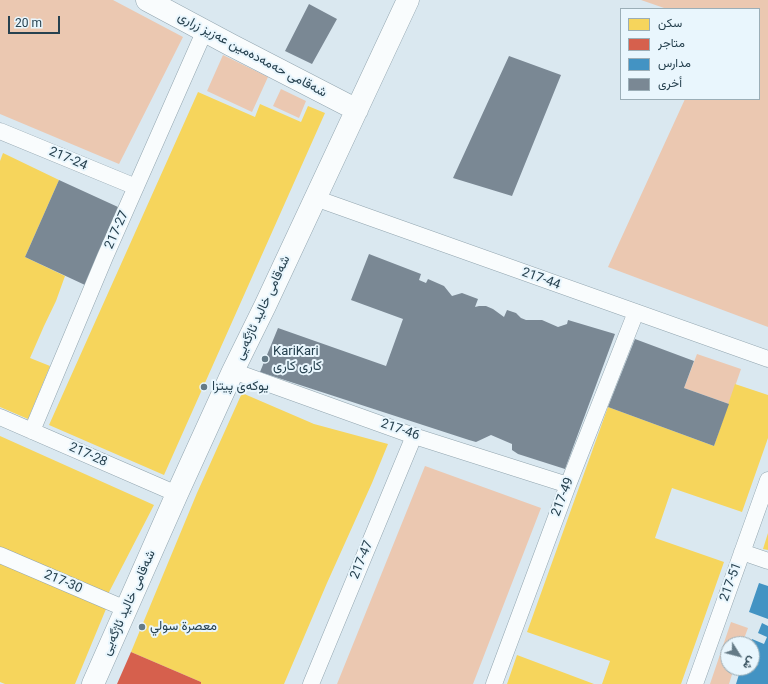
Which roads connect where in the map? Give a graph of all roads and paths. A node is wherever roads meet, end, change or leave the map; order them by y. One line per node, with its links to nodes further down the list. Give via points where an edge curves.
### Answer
1 (147, 0): 3 (street, شەقامی حەمەدەمین عەزیز زراری)
2 (408, 0): 4 (street, شەقامی خالید ئاژگەیی)
3 (205, 30): 4 (street, شەقامی حەمەدەمین عەزیز زراری); 6 (street, 217-27)
4 (357, 110): 7 (street, شەقامی خالید ئاژگەیی)
5 (1, 135): 6 (street, 217-24)
6 (136, 187): 12 (street, 217-27)
7 (314, 198): 8 (street, 217-44); 10 (street, شەقامی خالید ئاژگەیی)
8 (636, 312): 9 (street, 217-44); 15 (street, 217-49)
9 (768, 359)
10 (233, 371): 13 (street, 217-46); 16 (street, شەقامی خالید ئاژگەیی)
11 (0, 417): 12 (street, 217-28)
12 (32, 431): 16 (street, 217-28)
13 (414, 436): 15 (street, 217-46); 22 (street, 217-47)
14 (768, 480): 17 (street, 217-51)
15 (568, 485): 23 (street, 217-49)
16 (177, 494): 20 (street, شەقامی خالید ئاژگەیی)
17 (742, 552): 19 (street); 24 (street, 217-51)
18 (0, 555): 20 (street, 217-30)
19 (768, 561)
20 (126, 609): 21 (street, شەقامی خالید ئاژگەیی)
21 (93, 684)
22 (311, 684)
23 (494, 684)
24 (695, 684)

